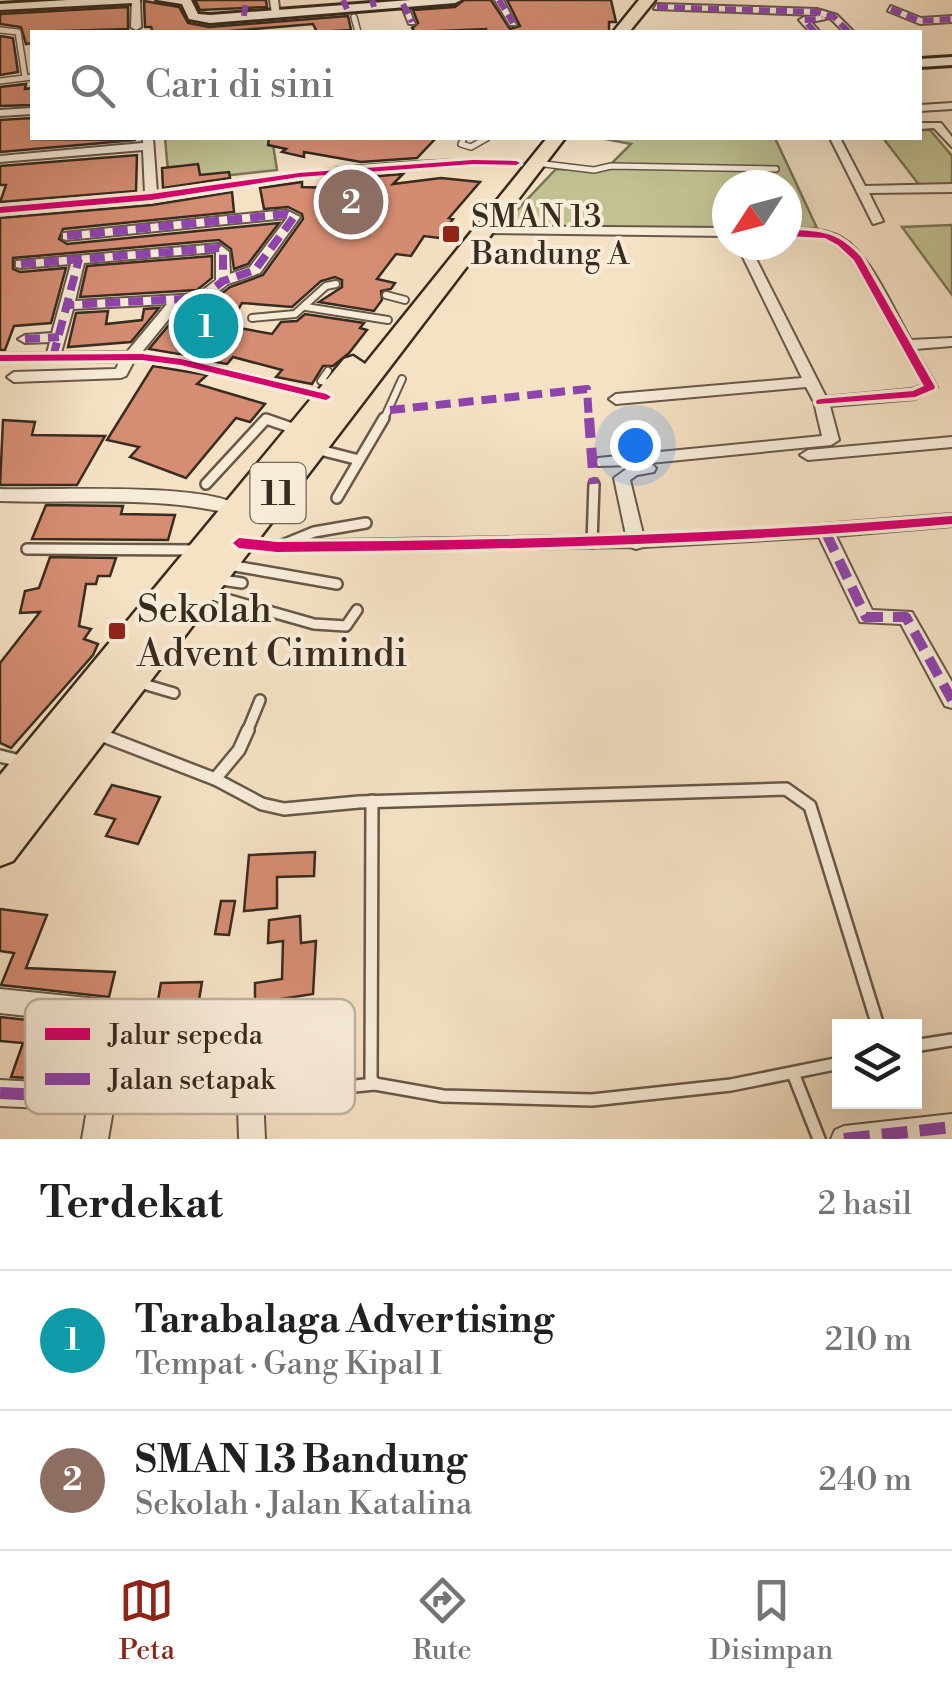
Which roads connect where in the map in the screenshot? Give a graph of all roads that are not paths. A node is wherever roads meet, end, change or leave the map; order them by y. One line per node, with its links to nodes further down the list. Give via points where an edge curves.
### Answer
1 (135, 0): 8 (street); 26 (street)
2 (163, 0): 3 (street)
3 (186, 0): 20 (street, via 198,19)
4 (274, 0): 20 (street)
5 (455, 0): 9 (street)
6 (499, 0): 25 (street)
7 (49, 1): 8 (street); 15 (street)
8 (73, 1)
9 (422, 1): 12 (street)
10 (656, 2): 13 (street); 28 (highway); 29 (highway)
11 (373, 3): 12 (street); 16 (street)
12 (403, 4): 24 (street)
13 (737, 4): 19 (street)
14 (941, 4): 18 (street)
15 (0, 7)
16 (348, 9): 20 (street)
17 (891, 9): 22 (street, via 927,22)
18 (952, 11)
19 (762, 13): 21 (street, via 802,10); 23 (street)
20 (277, 14)
21 (837, 19): 23 (street); 31 (street)
22 (952, 19)
23 (804, 20): 30 (street)
24 (412, 22)
25 (513, 23)
26 (136, 27)
27 (0, 30): 34 (lane, via 18,32)
28 (623, 30)
29 (639, 30)
30 (813, 30)
31 (847, 30)
32 (952, 61): 33 (street)
33 (922, 64)
34 (29, 77): 35 (lane)
35 (0, 82)
36 (952, 106): 37 (street)
37 (922, 108)
38 (30, 111): 39 (street)
39 (0, 113)
40 (952, 124): 41 (street)
41 (937, 125): 42 (street); 48 (street)
42 (922, 126)
43 (463, 140): 44 (lane, via 471,148)
44 (484, 140)
45 (553, 140): 49 (highway, 11)
46 (836, 140): 53 (street)
47 (148, 142): 50 (street); 54 (street)
48 (952, 144)
49 (529, 155): 51 (lane, via 594,170); 54 (street); 57 (highway, 11); 68 (highway, 11)
50 (0, 158)
51 (776, 169)
52 (952, 188): 53 (street)
53 (862, 190): 56 (street)
54 (150, 192): 55 (street)
55 (0, 210)
56 (877, 221)
57 (484, 230): 58 (street); 68 (highway, 11)
58 (712, 232)
59 (802, 233): 74 (street, via 840,238)
60 (74, 260): 62 (street); 63 (street, via 219,248); 63 (street, via 71,235 292,214 260,266); 66 (street)
61 (751, 260): 81 (street)
62 (22, 264)
63 (223, 282): 65 (street, via 202,298)
64 (336, 284): 67 (lane)
65 (178, 302): 66 (street); 75 (street)
66 (68, 305): 70 (street)
67 (306, 307): 68 (lane); 69 (lane)
68 (402, 309): 82 (highway, 11); 87 (highway, 11)
69 (252, 318)
70 (58, 337): 72 (street); 76 (street)
71 (188, 337): 78 (street, via 207,340)
72 (24, 339)
73 (952, 342): 74 (street)
74 (905, 345): 84 (street, via 930,390)
75 (130, 356): 76 (street); 78 (street); 79 (street, via 121,373)
76 (53, 357): 77 (street)
77 (0, 358)
78 (190, 364): 82 (street)
79 (14, 377)
80 (402, 379): 89 (lane)
81 (812, 382): 83 (street); 84 (street)
82 (330, 384): 87 (highway, 11)
83 (616, 400)
84 (822, 402): 90 (street, via 828,442)
85 (276, 409): 86 (lane)
86 (266, 419): 87 (lane); 91 (lane)
87 (306, 439): 89 (lane); 95 (highway, 11); 103 (highway, 11)
88 (952, 442): 100 (street, via 633,470 622,478)
89 (359, 460): 94 (lane)
90 (604, 462)
91 (206, 484)
92 (594, 484): 99 (lane)
93 (0, 494): 95 (street, via 182,496)
94 (338, 498)
95 (236, 509): 103 (highway, 11)
96 (952, 520): 98 (street)
97 (366, 522): 101 (lane)
98 (826, 532): 100 (street); 109 (street, via 866,617 906,617)
99 (592, 543): 100 (street); 101 (street)
100 (636, 543)
101 (277, 547): 103 (street)
102 (27, 549): 103 (lane, via 190,547)
103 (220, 569): 104 (lane); 105 (lane, via 314,624 346,626); 106 (highway, 11); 112 (highway, 11)
104 (336, 584)
105 (357, 610)
106 (132, 681): 107 (lane); 110 (highway, 11)
107 (174, 694)
108 (260, 700): 113 (lane, via 239,750)
109 (952, 700)
110 (92, 731): 113 (lane); 116 (highway, 11)
111 (0, 756): 112 (lane)
112 (31, 764): 115 (highway, 11)
113 (215, 779): 114 (lane, via 241,796 284,809)
114 (372, 801): 119 (lane, via 786,789 810,806); 124 (lane)
115 (0, 802)
116 (0, 849)
117 (0, 1001): 118 (street)
118 (25, 1004)
119 (876, 1019)
120 (952, 1040): 121 (lane)
121 (922, 1045)
122 (832, 1065): 123 (lane)
123 (792, 1074): 124 (lane, via 592,1100 443,1096); 133 (lane)
124 (375, 1084): 125 (lane)
125 (355, 1086)
126 (0, 1093): 127 (street)
127 (25, 1094)
128 (99, 1114): 131 (street)
129 (251, 1114): 132 (street)
130 (952, 1127): 134 (street)
131 (95, 1139)
132 (252, 1139)
133 (819, 1139)
134 (844, 1139)

